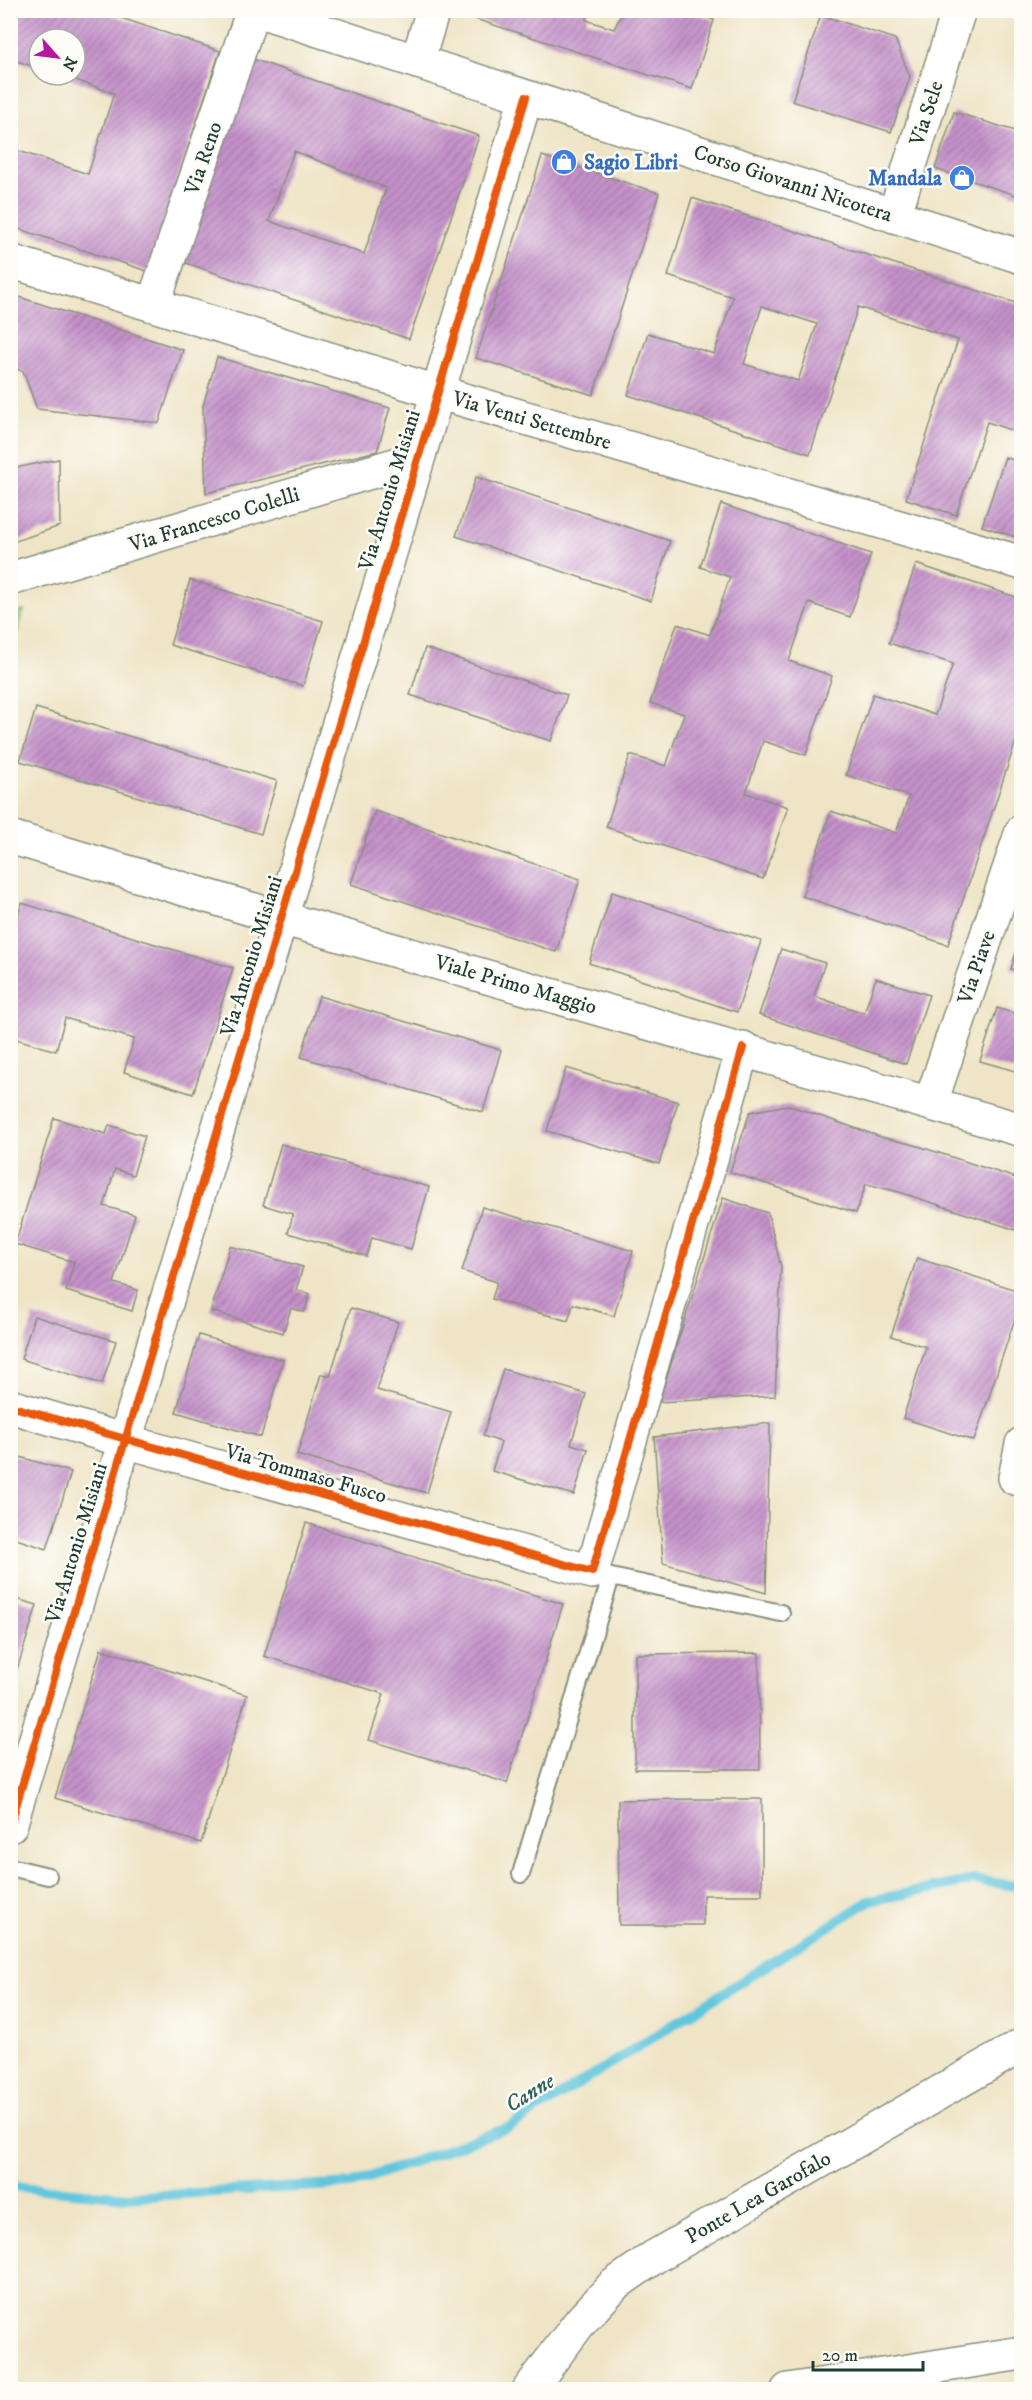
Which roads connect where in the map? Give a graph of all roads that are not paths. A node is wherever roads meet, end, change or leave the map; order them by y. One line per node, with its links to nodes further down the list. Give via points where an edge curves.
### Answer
1 (255, 10): 4 (street, Corso Giovanni Nicotera); 9 (street, Via Reno)
2 (433, 10): 4 (street)
3 (959, 10): 6 (street, Via Sele)
4 (417, 62): 5 (street, Corso Giovanni Nicotera)
5 (526, 97): 6 (street, Corso Giovanni Nicotera); 10 (street, Via Antonio Misiani)
6 (894, 216): 7 (street, Corso Giovanni Nicotera)
7 (1022, 257)
8 (10, 261): 9 (street, Via Venti Settembre)
9 (153, 305): 10 (street, Via Venti Settembre)
10 (437, 392): 11 (street, Via Antonio Misiani); 12 (street, Via Venti Settembre)
11 (418, 458): 13 (street, Via Francesco Colelli); 16 (street, Via Antonio Misiani)
12 (1022, 562)
13 (10, 579)
14 (1022, 831): 18 (street, Via Piave)
15 (10, 837): 16 (street, Viale Primo Maggio)
16 (281, 918): 17 (street, Viale Primo Maggio); 21 (street, Via Antonio Misiani)
17 (743, 1048): 18 (street, Viale Primo Maggio); 24 (street)
18 (931, 1102): 19 (street, Viale Primo Maggio)
19 (1022, 1130)
20 (10, 1406): 21 (street, Via Tommaso Fusco)
21 (125, 1441): 24 (street, Via Tommaso Fusco); 26 (street, Via Antonio Misiani)
22 (1022, 1444): 23 (street)
23 (1015, 1478)
24 (602, 1575): 25 (lane); 28 (lane)
25 (781, 1613)
26 (10, 1826)
27 (10, 1867): 29 (lane)
28 (521, 1874)
29 (48, 1876)
30 (1022, 2044): 32 (street, Ponte Lea Garofalo, via 614,2285 580,2322)
31 (1022, 2353): 33 (street)
32 (529, 2390)
33 (788, 2390)

